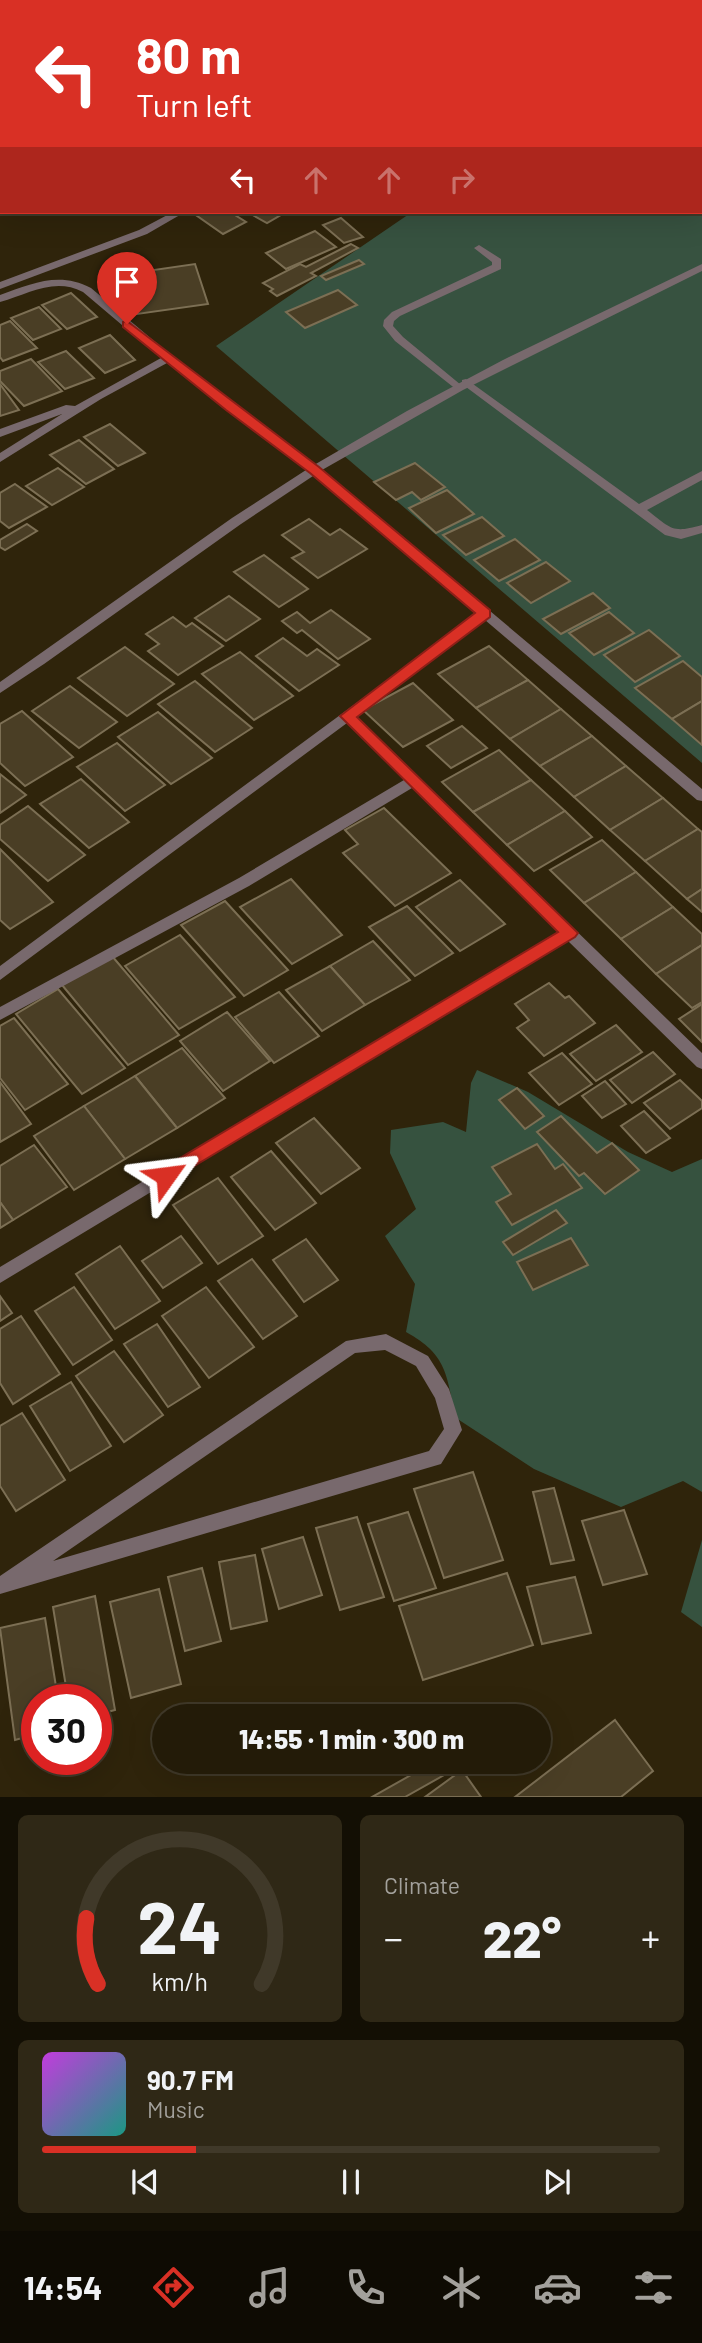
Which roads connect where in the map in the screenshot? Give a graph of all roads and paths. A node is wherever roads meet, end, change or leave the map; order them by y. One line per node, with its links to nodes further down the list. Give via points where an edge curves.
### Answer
1 (176, 214): 4 (street, via 143,232)
2 (480, 248): 7 (street, via 498,267 396,314 388,326)
3 (702, 267): 7 (street)
4 (0, 286)
5 (0, 299): 6 (street, via 51,282 77,283)
6 (168, 358): 8 (street); 11 (street)
7 (461, 384): 11 (street); 13 (street)
8 (97, 397): 9 (street); 10 (street)
9 (0, 433)
10 (0, 458)
11 (314, 470): 15 (street); 16 (street)
12 (702, 475): 13 (street)
13 (639, 509): 14 (street, via 669,532 681,535)
14 (702, 529)
15 (485, 614): 17 (street); 19 (street)
16 (0, 688)
17 (347, 716): 18 (street); 21 (street)
18 (414, 780): 20 (street); 22 (street, via 244,882)
19 (702, 796)
20 (569, 933): 23 (street); 24 (street)
21 (0, 974)
22 (0, 1014)
23 (702, 1063)
24 (0, 1276)
25 (2, 1584): 25 (street, via 435,1458 453,1430 443,1395 422,1361 410,1354 386,1342 352,1346)

